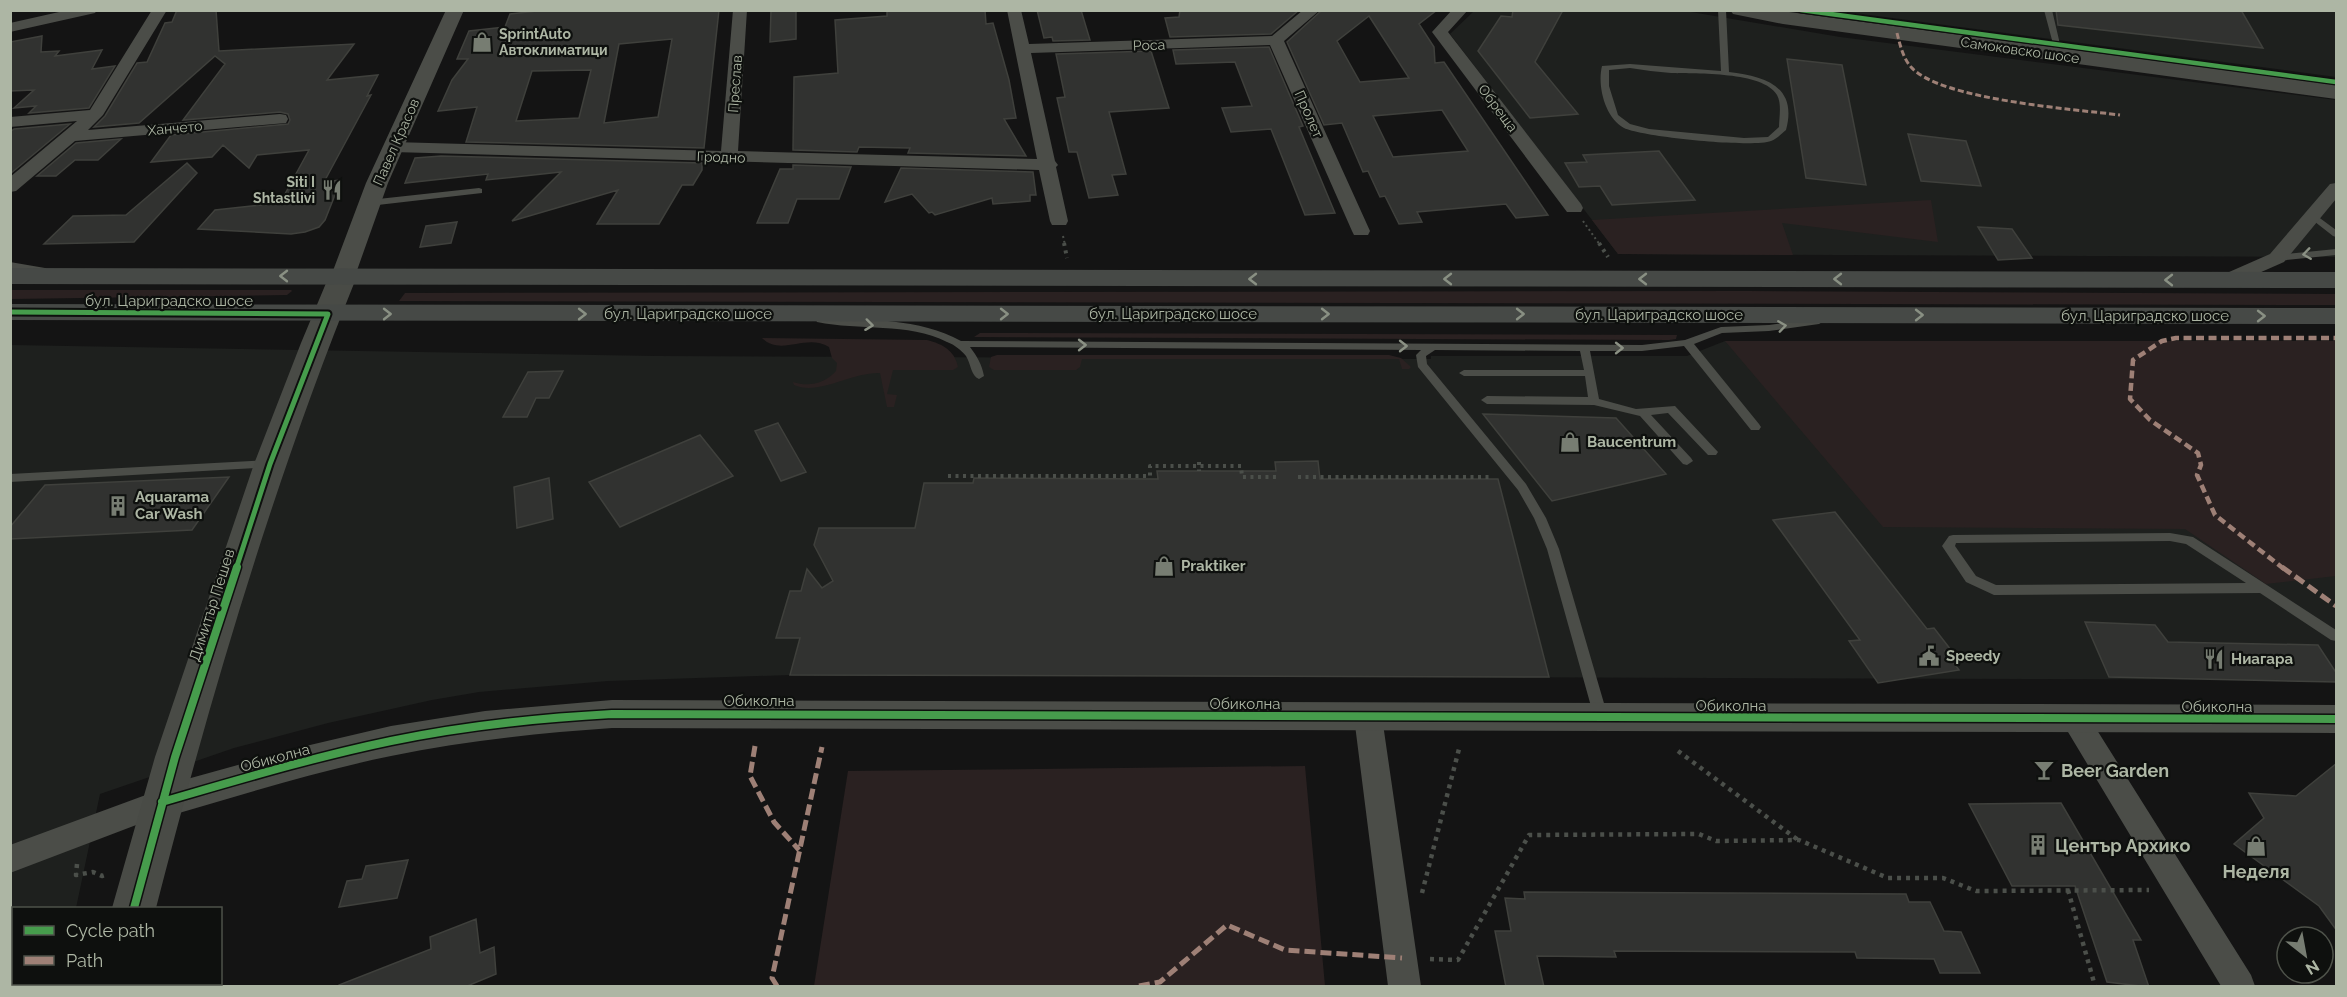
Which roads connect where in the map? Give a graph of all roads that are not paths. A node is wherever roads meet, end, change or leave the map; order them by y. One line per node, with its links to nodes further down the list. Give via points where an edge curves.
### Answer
1 (90, 10): 11 (street)
2 (160, 10): 17 (street)
3 (455, 10): 21 (street, Павел Красов)
4 (740, 10): 22 (street, Преслав)
5 (1014, 10): 13 (street)
6 (1313, 10): 12 (street)
7 (1461, 10): 28 (street, Обреща, via 1440,32)
8 (1722, 10): 15 (lane)
9 (1740, 10): 14 (main road, Самоковско шосе)
10 (2048, 10): 14 (lane)
11 (10, 28)
12 (1276, 40): 13 (street, Роса); 31 (street, Пролет)
13 (1022, 49): 23 (street)
14 (2060, 55): 16 (main road, Самоковско шосе)
15 (1725, 72): 15 (lane, via 1767,84 1780,92 1783,128 1770,139 1744,141 1649,132 1627,126 1614,116 1605,86 1605,68)
16 (2337, 92)
17 (95, 115): 19 (street); 20 (street)
18 (280, 119): 20 (street, Ханчето)
19 (10, 122)
20 (71, 136): 24 (street)
21 (393, 147): 22 (street, Гродно); 27 (street, Павел Красов)
22 (729, 157): 23 (street, Гродно)
23 (1049, 165): 30 (street)
24 (10, 187)
25 (2337, 188): 29 (street)
26 (479, 191): 27 (lane)
27 (369, 203): 38 (street, Павел Красов)
28 (1574, 208)
29 (2313, 216): 32 (lane); 34 (street)
30 (1059, 221)
31 (1361, 231)
32 (2337, 234)
33 (2337, 252): 34 (lane, one-way to 34)
34 (2277, 258): 39 (street)
35 (10, 265): 37 (lane)
36 (10, 276): 37 (highway, бул. Цариградско шосе)
37 (79, 276): 38 (highway, бул. Цариградско шосе, one-way to 37)
38 (343, 276): 39 (highway, бул. Цариградско шосе, one-way to 38); 42 (main road, Димитър Пешев)
39 (2227, 280): 40 (highway, бул. Цариградско шосе)
40 (2337, 280)
41 (10, 312): 42 (highway, бул. Цариградско шосе)
42 (328, 314): 43 (highway, бул. Цариградско шосе, one-way to 43); 59 (main road, Димитър Пешев)
43 (769, 314): 44 (highway, бул. Цариградско шосе, one-way to 44); 47 (lane, one-way to 47, via 938,334)
44 (1861, 315): 45 (highway, бул. Цариградско шосе, one-way to 45); 46 (lane, one-way to 44, via 1721,330 1769,328)
45 (2337, 316)
46 (1687, 343): 49 (lane, one-way to 46); 56 (lane)
47 (960, 344): 48 (lane, one-way to 48); 52 (lane, via 974,359)
48 (1433, 346): 49 (lane); 64 (lane, via 1422,352 1420,359 1431,377 1514,477 1540,518 1553,549)
49 (1584, 347): 51 (lane)
50 (1464, 373): 51 (lane)
51 (1590, 373): 54 (lane)
52 (979, 376)
53 (1487, 400): 54 (lane)
54 (1594, 401): 55 (lane)
55 (1642, 412): 57 (lane, via 1671,408); 58 (lane)
56 (1755, 427)
57 (1712, 452)
58 (1687, 461)
59 (270, 464): 60 (lane); 67 (main road, Димитър Пешев)
60 (10, 478)
61 (2263, 588): 61 (lane, via 2189,540 2170,537 1953,539 1948,546 1971,579 1994,590); 62 (lane)
62 (2337, 636)
63 (1368, 717): 64 (street, Обиколна); 67 (street, Обиколна, via 740,712 563,716 362,748); 70 (street)
64 (1602, 718): 65 (street, Обиколна)
65 (2074, 719): 66 (street, Обиколна); 71 (street)
66 (2337, 719)
67 (162, 802): 68 (street, Обиколна); 69 (main road, Димитър Пешев)
68 (10, 859)
69 (135, 907)
70 (1403, 972)
71 (2239, 987)

